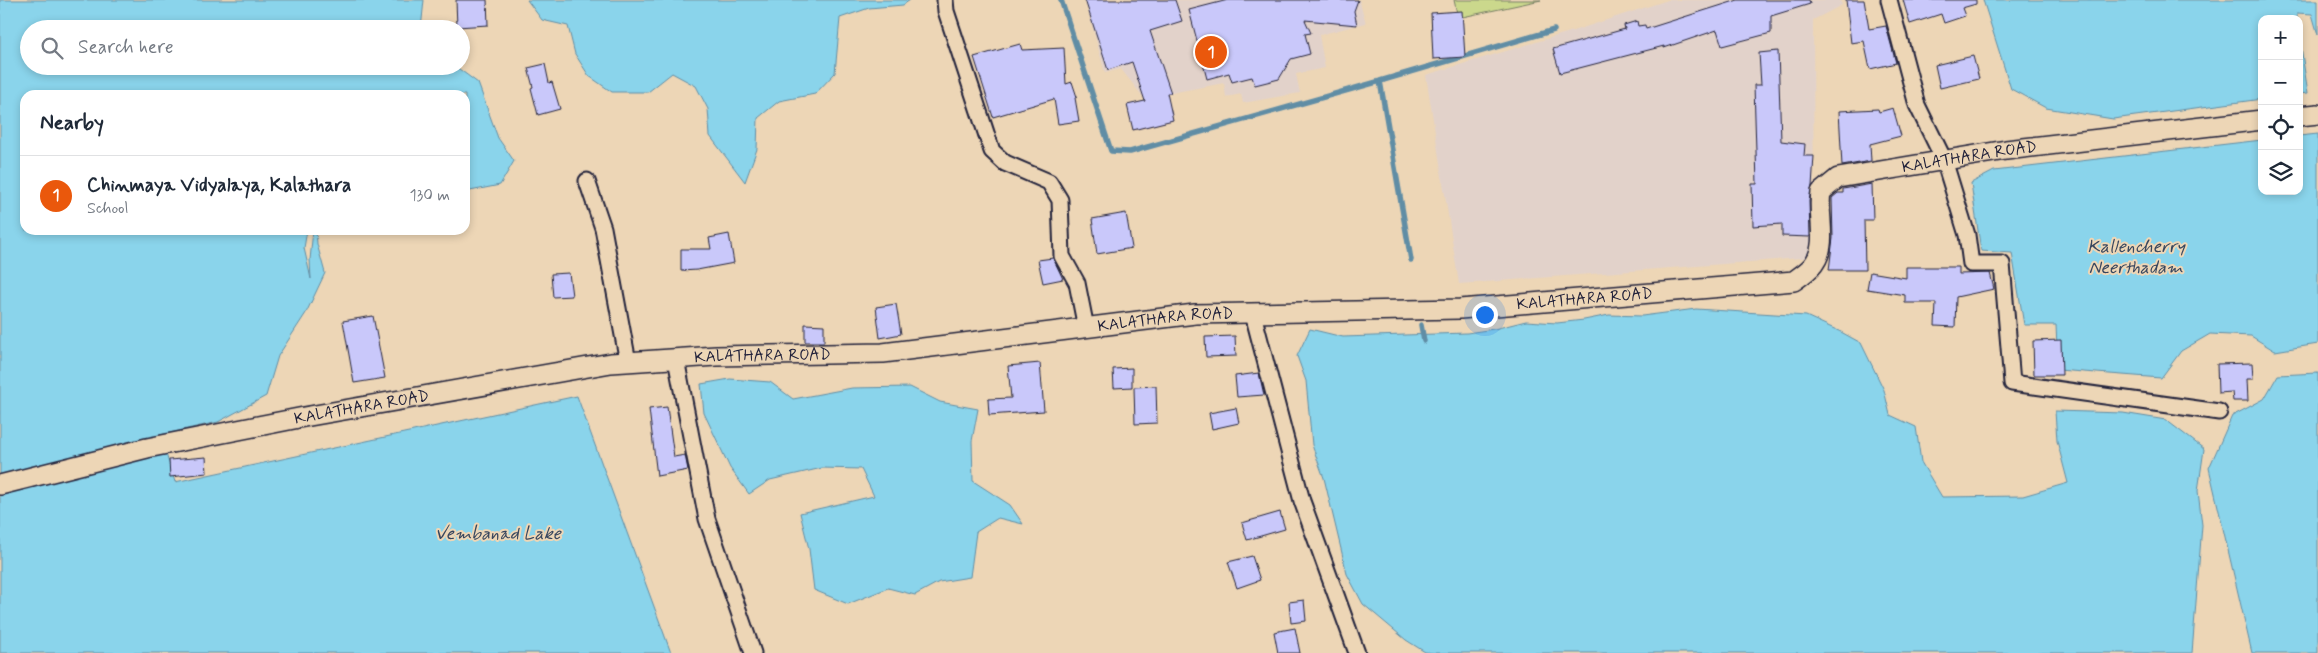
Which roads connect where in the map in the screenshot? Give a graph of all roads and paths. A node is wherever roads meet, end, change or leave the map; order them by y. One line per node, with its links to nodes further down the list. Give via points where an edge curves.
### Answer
1 (945, 0): 9 (street, via 992,151 1005,162 1049,182 1060,200 1062,256 1076,284)
2 (1889, 0): 6 (street, via 1917,105)
3 (2318, 114): 4 (street)
4 (2303, 116)
5 (2258, 120): 6 (street, KALATHARA ROAD)
6 (1944, 160): 8 (street, KALATHARA ROAD, via 1838,178 1827,186 1821,192 1818,206 1821,243 1817,261 1794,281 1460,309); 12 (street, via 1967,235 1971,264 2002,264 2012,383)
7 (587, 181): 11 (street, via 603,228)
8 (1254, 314): 9 (street, KALATHARA ROAD, via 1195,314); 15 (street, via 1302,501)
9 (1086, 328): 10 (street, KALATHARA ROAD, via 883,353)
10 (676, 359): 11 (street, KALATHARA ROAD); 14 (street, via 707,519)
11 (628, 362): 13 (street, KALATHARA ROAD, via 304,417 147,448)
12 (2220, 412)
13 (0, 485)
14 (753, 653)
15 (1357, 653)

